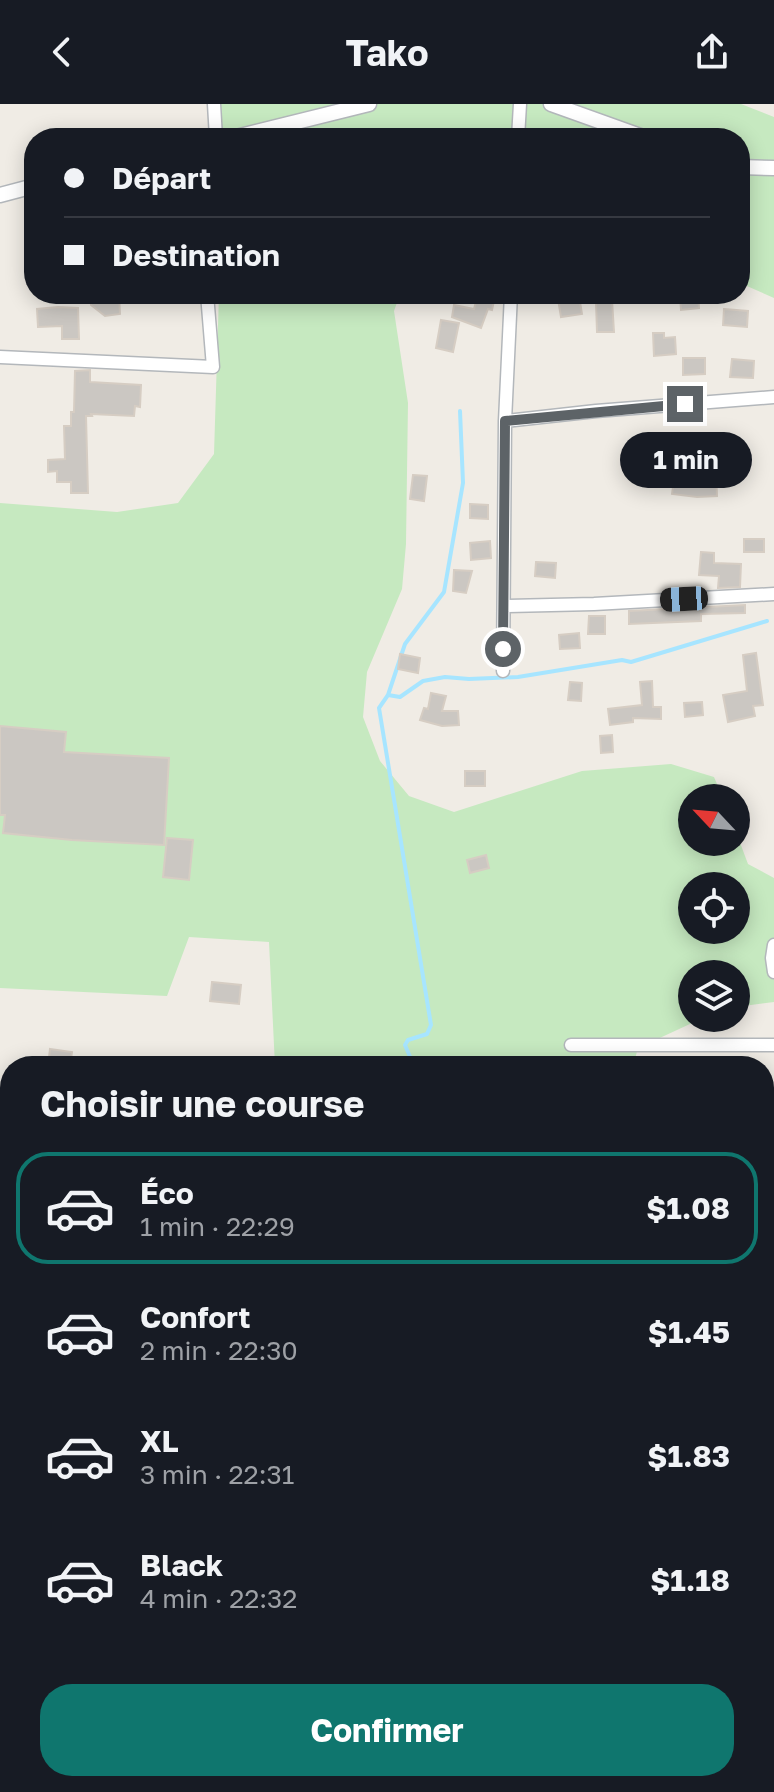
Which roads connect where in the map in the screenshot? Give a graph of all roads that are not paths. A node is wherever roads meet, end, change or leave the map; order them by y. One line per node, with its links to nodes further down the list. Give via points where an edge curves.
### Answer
1 (214, 104): 5 (street)
2 (369, 104): 6 (street)
3 (520, 104): 7 (street)
4 (551, 104): 8 (street)
5 (215, 128)
6 (272, 128)
7 (519, 128)
8 (618, 128)
9 (750, 167): 10 (street)
10 (774, 168)
11 (24, 189): 12 (street)
12 (0, 195)
13 (208, 304): 15 (street, via 213,367)
14 (511, 304): 17 (street)
15 (0, 357)
16 (774, 397): 17 (street)
17 (505, 421): 19 (street)
18 (774, 594): 19 (street)
19 (504, 606): 20 (street)
20 (503, 671)
21 (774, 945): 22 (street)
22 (774, 972)
23 (571, 1045): 24 (street)
24 (774, 1045)

